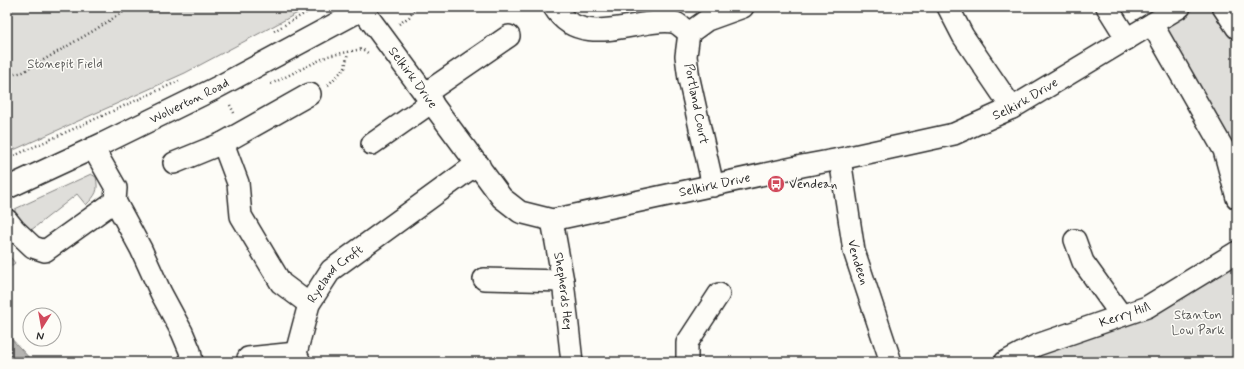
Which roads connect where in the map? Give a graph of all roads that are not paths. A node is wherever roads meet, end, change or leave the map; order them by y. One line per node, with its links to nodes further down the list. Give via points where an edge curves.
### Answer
1 (554, 7): 10 (street, via 560,17 574,26 594,31 661,21 676,23)
2 (742, 7): 10 (street, via 707,20)
3 (948, 7): 15 (street, via 963,36)
4 (1107, 7): 12 (street)
5 (1180, 7): 8 (street, Selkirk Drive)
6 (1223, 7): 9 (street)
7 (365, 8): 14 (street, Selkirk Drive); 18 (street, Wolverton Road, via 216,88)
8 (1152, 24): 12 (street, Selkirk Drive); 24 (street, via 1224,150)
9 (1237, 28)
10 (688, 33): 22 (street, Portland Court, via 686,56 689,79)
11 (509, 36): 14 (street)
12 (1127, 39): 15 (street, Selkirk Drive)
13 (310, 94): 16 (street)
14 (429, 98): 17 (street); 21 (street, Selkirk Drive)
15 (1012, 108): 19 (street, Selkirk Drive, via 954,134)
16 (223, 143): 20 (street); 33 (street, Ryeland Croft, via 238,183 241,216 280,283)
17 (372, 144)
18 (93, 148): 23 (street, Wolverton Road); 25 (street, via 116,188)
19 (840, 159): 22 (street, Selkirk Drive); 40 (street, Vendeen, via 854,251)
20 (174, 163)
21 (478, 165): 27 (street, Selkirk Drive, via 502,198 520,212); 33 (street, Ryeland Croft, via 331,270)
22 (713, 186): 27 (street, Selkirk Drive)
23 (7, 188)
24 (1237, 198)
25 (115, 201): 26 (street, via 45,251 33,247); 37 (street, via 182,332)
26 (7, 220)
27 (552, 220): 31 (street, Shepherds Hey)
28 (1075, 240): 34 (street, via 1082,262)
29 (1237, 252): 34 (street, Kerry Hill, via 1147,307)
30 (484, 279): 31 (street)
31 (562, 281): 38 (street, Shepherds Hey)
32 (719, 294): 39 (street, via 687,343)
33 (309, 304): 36 (street)
34 (1121, 315): 41 (street, Kerry Hill, via 1037,345)
35 (248, 358): 36 (street)
36 (298, 358)
37 (192, 362)
38 (572, 362)
39 (687, 362)
40 (891, 362)
41 (1005, 362)

